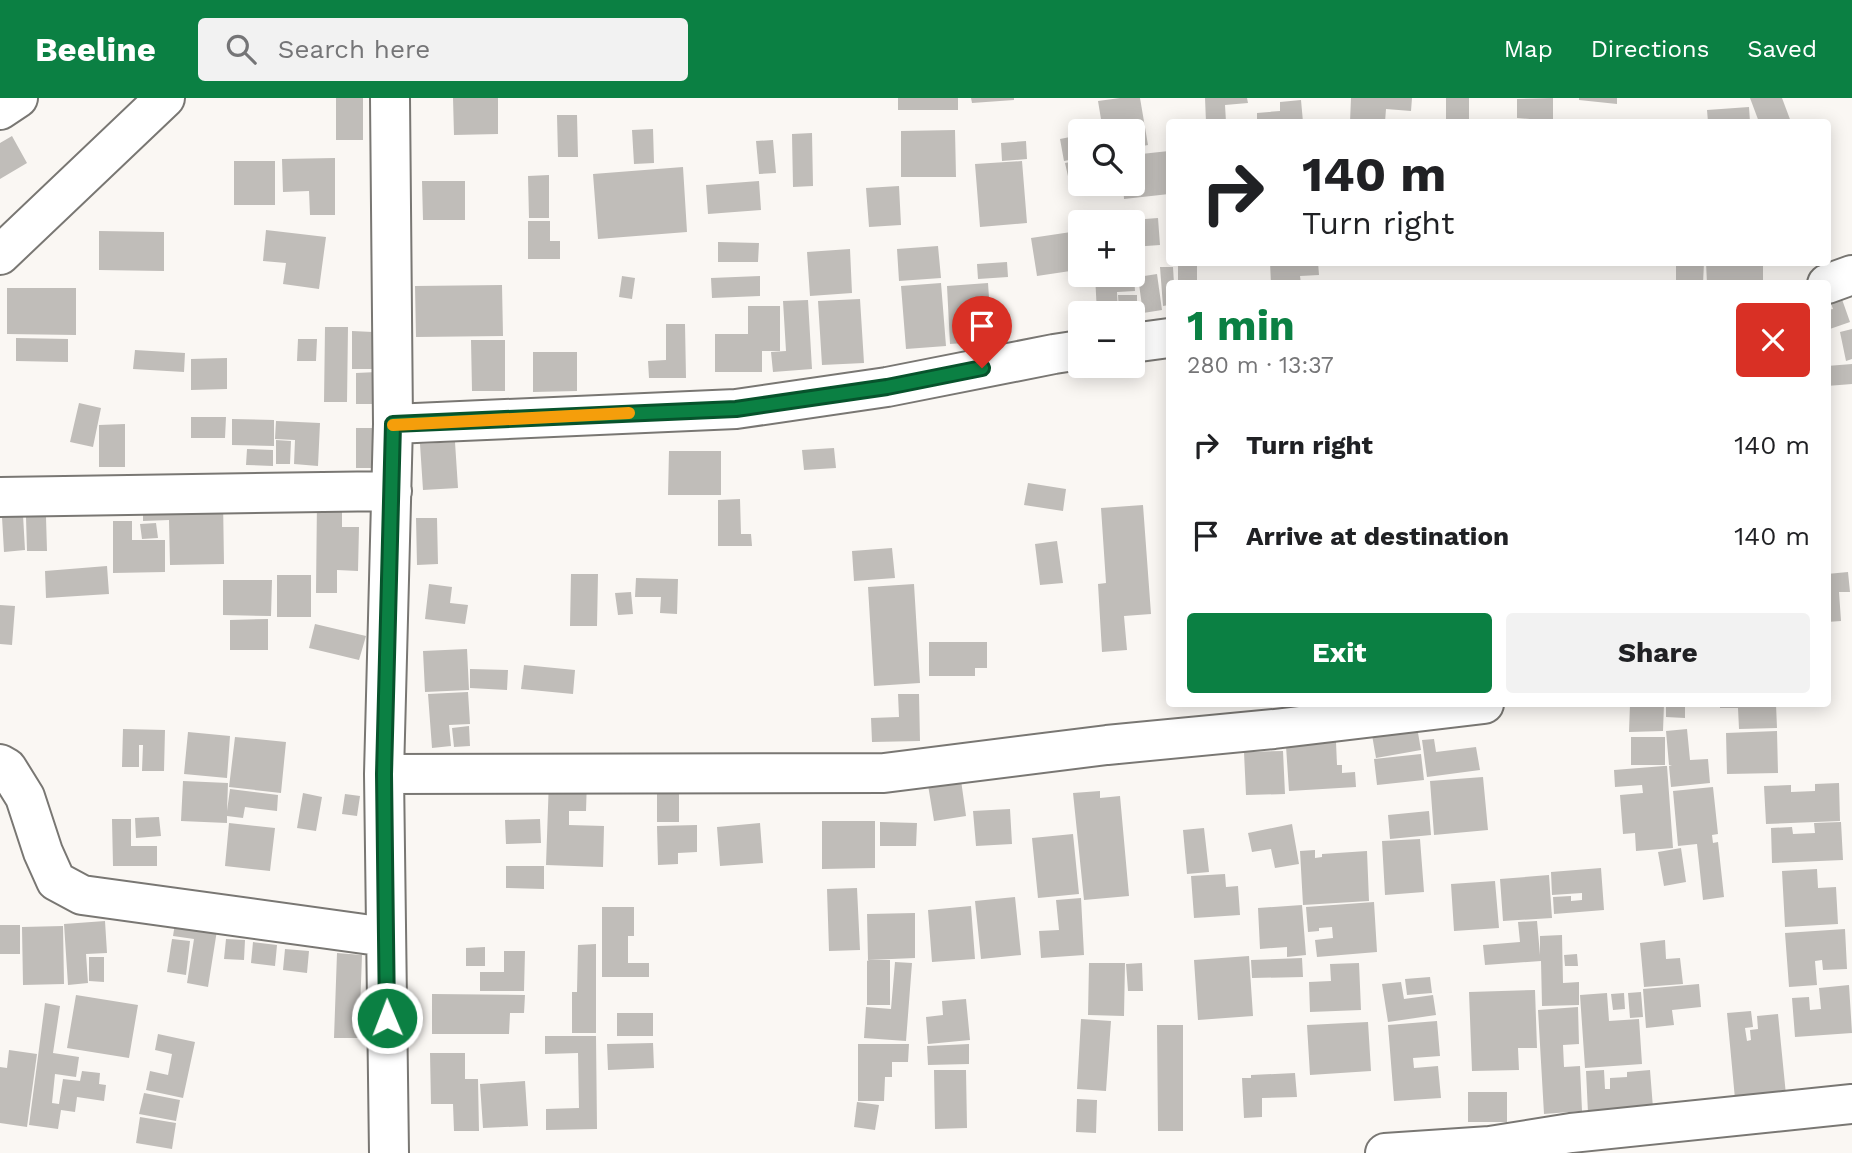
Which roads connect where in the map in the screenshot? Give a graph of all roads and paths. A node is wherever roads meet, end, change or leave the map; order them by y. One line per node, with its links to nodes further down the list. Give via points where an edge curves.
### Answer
1 (18, 98): 4 (street)
2 (165, 98): 5 (street)
3 (390, 98): 11 (street)
4 (0, 110)
5 (0, 255)
6 (1852, 275): 7 (street)
7 (1831, 283)
8 (1166, 338): 9 (street)
9 (1145, 341)
10 (1068, 352): 11 (street, via 887,387 736,409)
11 (393, 424): 12 (street)
12 (392, 491): 13 (street); 16 (street)
13 (0, 497)
14 (1459, 707): 16 (street, via 884,773)
15 (0, 764): 17 (street, via 25,797 56,881 82,895)
16 (384, 774): 17 (street)
17 (386, 937): 19 (street)
18 (1852, 1104): 20 (street, via 1571,1133 1490,1146)
19 (389, 1153)
20 (1385, 1153)

